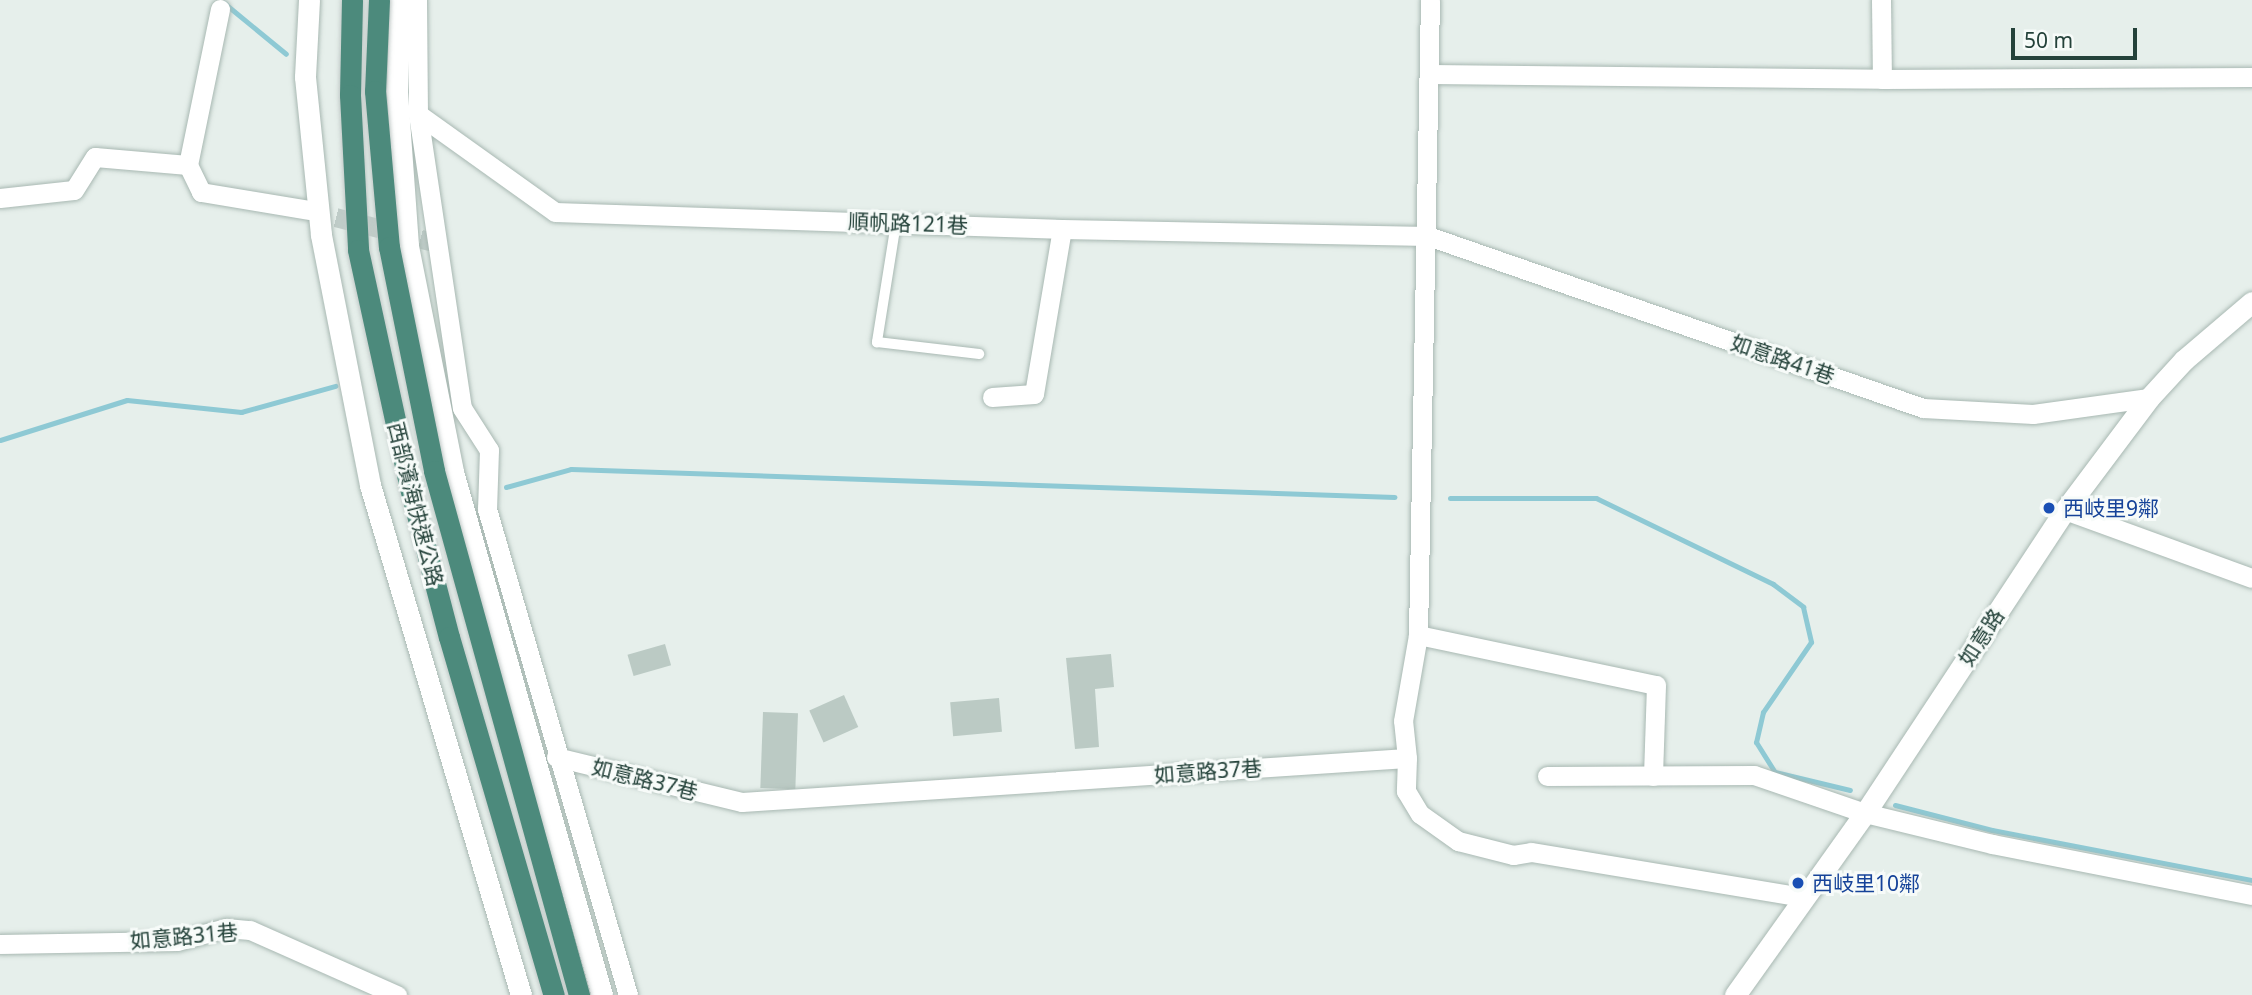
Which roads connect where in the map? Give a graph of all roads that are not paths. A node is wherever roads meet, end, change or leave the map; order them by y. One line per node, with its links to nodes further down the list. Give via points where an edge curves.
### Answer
1 (309, 0): 35 (street, via 305,77 321,235 370,485)
2 (352, 0): 36 (highway, 西部濱海快速公路, bridge, via 350,95 358,250 439,598)
3 (379, 0): 37 (highway, 西部濱海快速公路, bridge, via 375,90 389,247 429,445 478,642)
4 (400, 0): 38 (street, via 397,92 408,246 451,459)
5 (417, 0): 12 (street)
6 (1430, 0): 9 (street)
7 (1881, 0): 11 (street)
8 (220, 9): 13 (street)
9 (1430, 74): 11 (street); 18 (street)
10 (2252, 77): 11 (street)
11 (1882, 79)
12 (418, 114): 16 (street, 順帆路121巷, via 555,212); 26 (street, via 462,408 489,450 487,509)
13 (188, 166): 14 (street, via 95,157 74,190); 15 (street, via 201,192)
14 (0, 198)
15 (308, 210)
16 (896, 223): 17 (street, 順帆路121巷); 20 (lane, via 877,342)
17 (1062, 229): 18 (street, 順帆路121巷); 21 (street, via 1034,394)
18 (1428, 236): 22 (street, 如意路41巷, via 1923,408 2033,414); 25 (street)
19 (2252, 302): 22 (street, 如意路, via 2184,360)
20 (979, 354)
21 (992, 397)
22 (2149, 398): 23 (street, 如意路)
23 (2065, 510): 24 (street); 30 (street, 如意路)
24 (2252, 578)
25 (1419, 635): 27 (street, via 1402,722); 29 (street, via 1656,685)
26 (556, 757): 27 (street, 如意路37巷, via 741,803); 39 (street)
27 (1407, 758): 32 (street, via 1406,791 1420,814 1458,841 1513,855 1531,852)
28 (1547, 776): 29 (street)
29 (1653, 776): 30 (street, via 1754,775)
30 (1865, 813): 31 (street, via 1992,844); 32 (street, 如意路)
31 (2252, 895)
32 (1804, 897): 40 (street, 如意路)
33 (0, 944): 34 (street, 如意路31巷, via 177,941 226,928 250,930)
34 (397, 995)
35 (521, 995)
36 (554, 995)
37 (579, 995)
38 (602, 995)
39 (628, 995)
40 (1735, 995)

